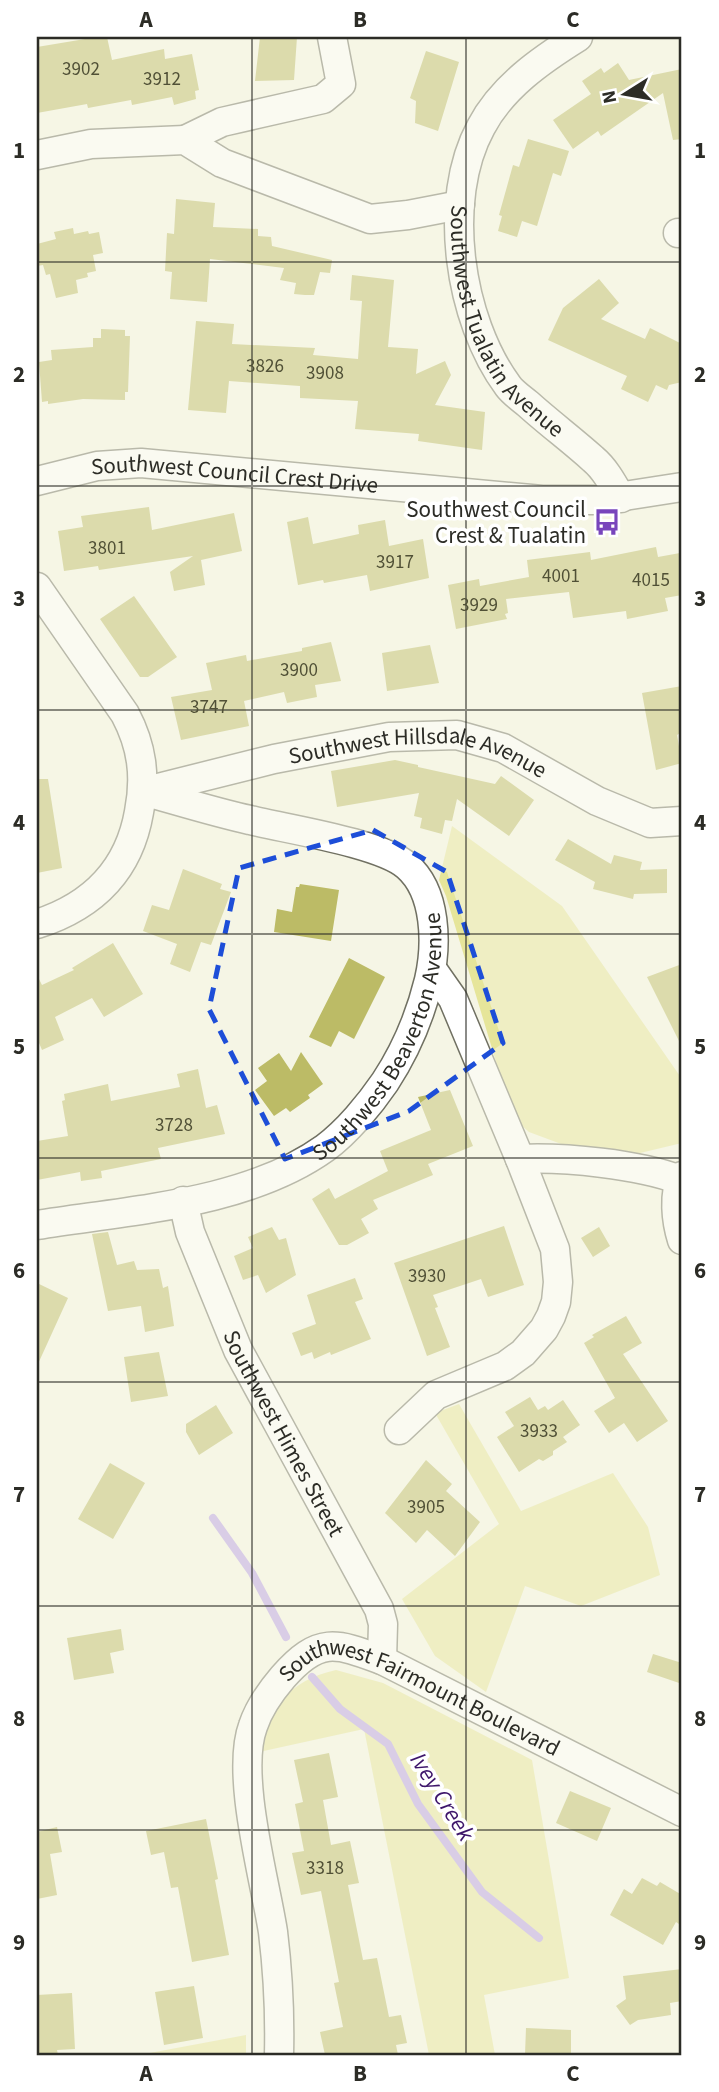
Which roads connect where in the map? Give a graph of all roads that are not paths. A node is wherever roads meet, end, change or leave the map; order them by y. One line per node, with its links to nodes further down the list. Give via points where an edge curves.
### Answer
1 (332, 37): 3 (street, via 341,84 323,99 222,122)
2 (578, 37): 5 (street, Southwest Tualatin Avenue, via 547,57 496,103 471,149)
3 (185, 140): 4 (street, via 91,144); 5 (street, via 222,163 370,219)
4 (37, 155)
5 (460, 205): 8 (street, Southwest Tualatin Avenue, via 465,283 494,363 509,387 603,468)
6 (37, 481): 8 (street, Southwest Council Crest Drive, via 97,466 141,463 521,499)
7 (682, 487): 8 (street, Southwest Council Crest Drive)
8 (621, 498)
9 (37, 587): 10 (street, via 133,728 144,768)
10 (143, 791): 11 (street, Southwest Hillsdale Avenue, via 389,737 457,735 503,748 597,801 650,823); 12 (street, via 135,835 106,883 76,907); 13 (street, Southwest Beaverton Avenue, via 349,843 406,865 428,904 434,937)
11 (682, 821)
12 (37, 924)
13 (432, 969): 14 (street, via 453,999); 16 (street, Southwest Beaverton Avenue, via 422,1009 392,1071 371,1103 327,1147 271,1178 224,1194)
14 (520, 1159): 15 (street, via 549,1158); 19 (street, via 555,1249 558,1282 551,1316 523,1353 505,1366 436,1395)
15 (681, 1178): 18 (street, via 676,1209)
16 (183, 1201): 17 (street, Southwest Beaverton Avenue); 20 (street, Southwest Himes Street, via 190,1232 238,1350 379,1609)
17 (37, 1225)
18 (682, 1240)
19 (399, 1430)
20 (382, 1660): 21 (street, Southwest Fairmount Boulevard); 22 (street, Southwest Fairmount Boulevard, via 344,1646 322,1647 299,1658 269,1693 252,1728 247,1776 273,1934)
21 (682, 1812)
22 (279, 2055)

